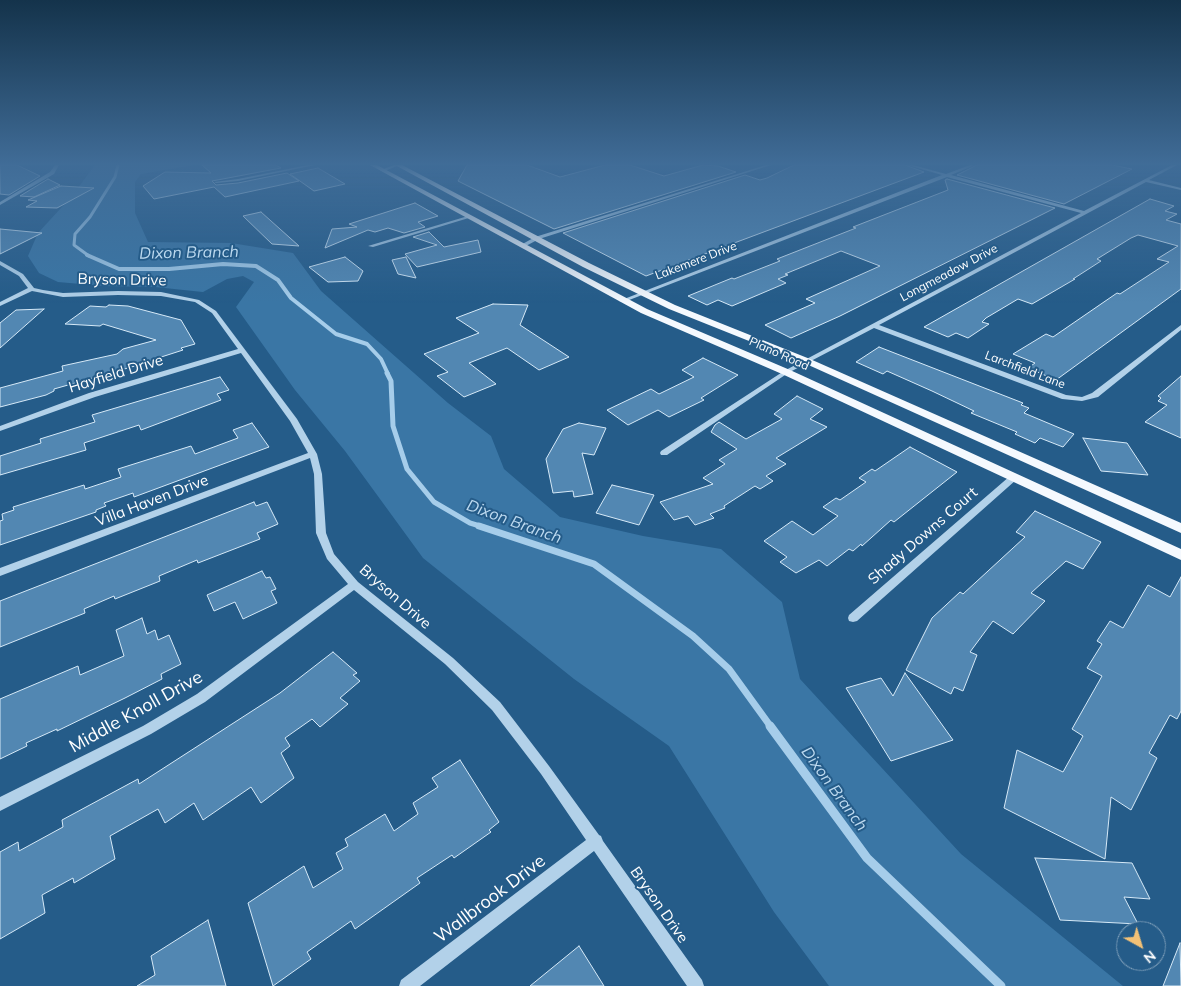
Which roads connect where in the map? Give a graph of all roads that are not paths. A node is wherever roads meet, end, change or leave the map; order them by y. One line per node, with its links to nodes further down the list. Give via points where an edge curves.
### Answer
1 (459, 211): 8 (main road, Plano Road)
2 (485, 211): 9 (main road, Plano Road)
3 (623, 211): 9 (street)
4 (855, 211): 14 (street, Lakemere Drive)
5 (1078, 211): 7 (street)
6 (1089, 211): 7 (street, Longmeadow Drive)
7 (1085, 213): 17 (street, Longmeadow Drive)
8 (470, 217): 10 (street); 11 (main road, Plano Road)
9 (537, 238): 11 (street); 14 (main road, Plano Road)
10 (371, 246)
11 (522, 246): 15 (main road, Plano Road)
12 (0, 263): 13 (street, via 21,275)
13 (32, 289): 16 (street); 19 (street, Bryson Drive, via 63,295 161,294 197,301 214,312)
14 (643, 293): 15 (street, Lakemere Drive); 20 (main road, Plano Road)
15 (622, 300): 21 (main road, Plano Road)
16 (0, 304)
17 (873, 325): 18 (street, Larchfield Lane, via 1065,397 1082,399 1095,395); 20 (street, Longmeadow Drive)
18 (1181, 327)
19 (243, 350): 22 (street, Hayfield Drive, via 92,395); 24 (street, Bryson Drive)
20 (807, 361): 21 (street, Longmeadow Drive); 26 (main road, Plano Road)
21 (786, 372): 23 (street, Longmeadow Drive); 25 (main road, Plano Road)
22 (0, 429)
23 (664, 453)
24 (314, 454): 28 (street, Villa Haven Drive); 29 (street, Bryson Drive, via 321,533 330,556)
25 (1013, 478): 27 (main road, Plano Road); 30 (street, Shady Downs Court)
26 (1181, 528)
27 (1181, 555)
28 (0, 572)
29 (354, 585): 31 (street, Middle Knoll Drive, via 201,698 147,730); 32 (street, Bryson Drive, via 449,661 496,706)
30 (853, 618)
31 (0, 804)
32 (596, 841): 33 (street, Wallbrook Drive); 34 (street, Bryson Drive)
33 (406, 986)
34 (696, 986)

